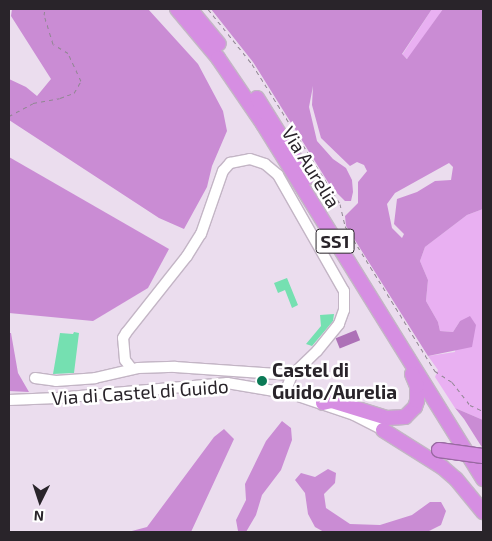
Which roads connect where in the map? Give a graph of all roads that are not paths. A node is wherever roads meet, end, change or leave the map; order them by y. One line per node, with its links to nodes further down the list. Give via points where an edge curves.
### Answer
1 (177, 9): 3 (highway, Via Aurelia / SS1, via 236,84)
2 (190, 9): 12 (highway, Via Aurelia / SS1, via 272,120)
3 (337, 244): 9 (highway, via 338,254 414,378 418,394 410,413 396,419 332,401); 13 (highway, Via Aurelia / SS1)
4 (132, 369): 5 (street, via 175,367); 5 (street, via 125,360 126,332 201,234 223,171 230,163 244,159 265,164 278,175 344,291 344,310 339,324); 6 (street, via 56,382)
5 (292, 375): 7 (street)
6 (35, 378)
7 (285, 392): 8 (street, Via di Castel di Guido, via 227,383); 9 (street, Via di Castel di Guido)
8 (9, 400)
9 (323, 403): 10 (street, Via di Castel di Guido)
10 (383, 430): 11 (highway, bridge, via 412,443); 14 (highway, via 442,467)
11 (483, 456)
12 (483, 463)
13 (483, 480)
14 (483, 512)

